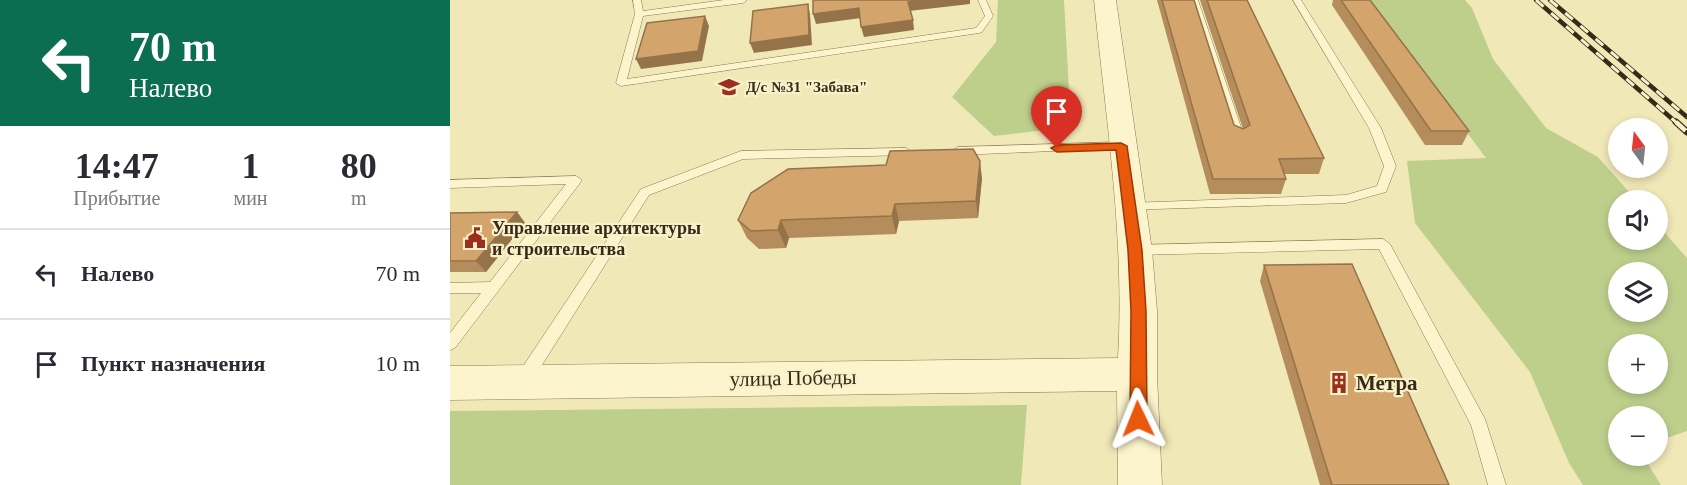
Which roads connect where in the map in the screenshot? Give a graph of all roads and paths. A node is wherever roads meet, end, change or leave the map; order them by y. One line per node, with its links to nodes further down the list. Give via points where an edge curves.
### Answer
1 (637, 0): 7 (lane)
2 (743, 0): 7 (lane)
3 (982, 0): 7 (lane, via 989,15 979,30 621,83)
4 (1105, 0): 9 (street)
5 (1194, 0): 8 (lane)
6 (1297, 0): 13 (lane, via 1375,128 1390,166 1382,189 1346,199)
7 (639, 14)
8 (1239, 139)
9 (1121, 146): 11 (lane); 13 (street)
10 (925, 152): 19 (lane, via 741,155 645,192)
11 (948, 152)
12 (450, 184): 15 (lane, via 576,180)
13 (1129, 207): 14 (street)
14 (1135, 250): 18 (street, via 1139,311); 22 (lane, via 1383,244 1479,424)
15 (495, 287): 16 (lane); 17 (lane)
16 (450, 288)
17 (450, 344)
18 (1137, 375): 19 (street, улица Победы); 21 (street)
19 (522, 382): 20 (street, улица Победы)
20 (450, 383)
21 (1140, 485)
22 (1497, 485)

